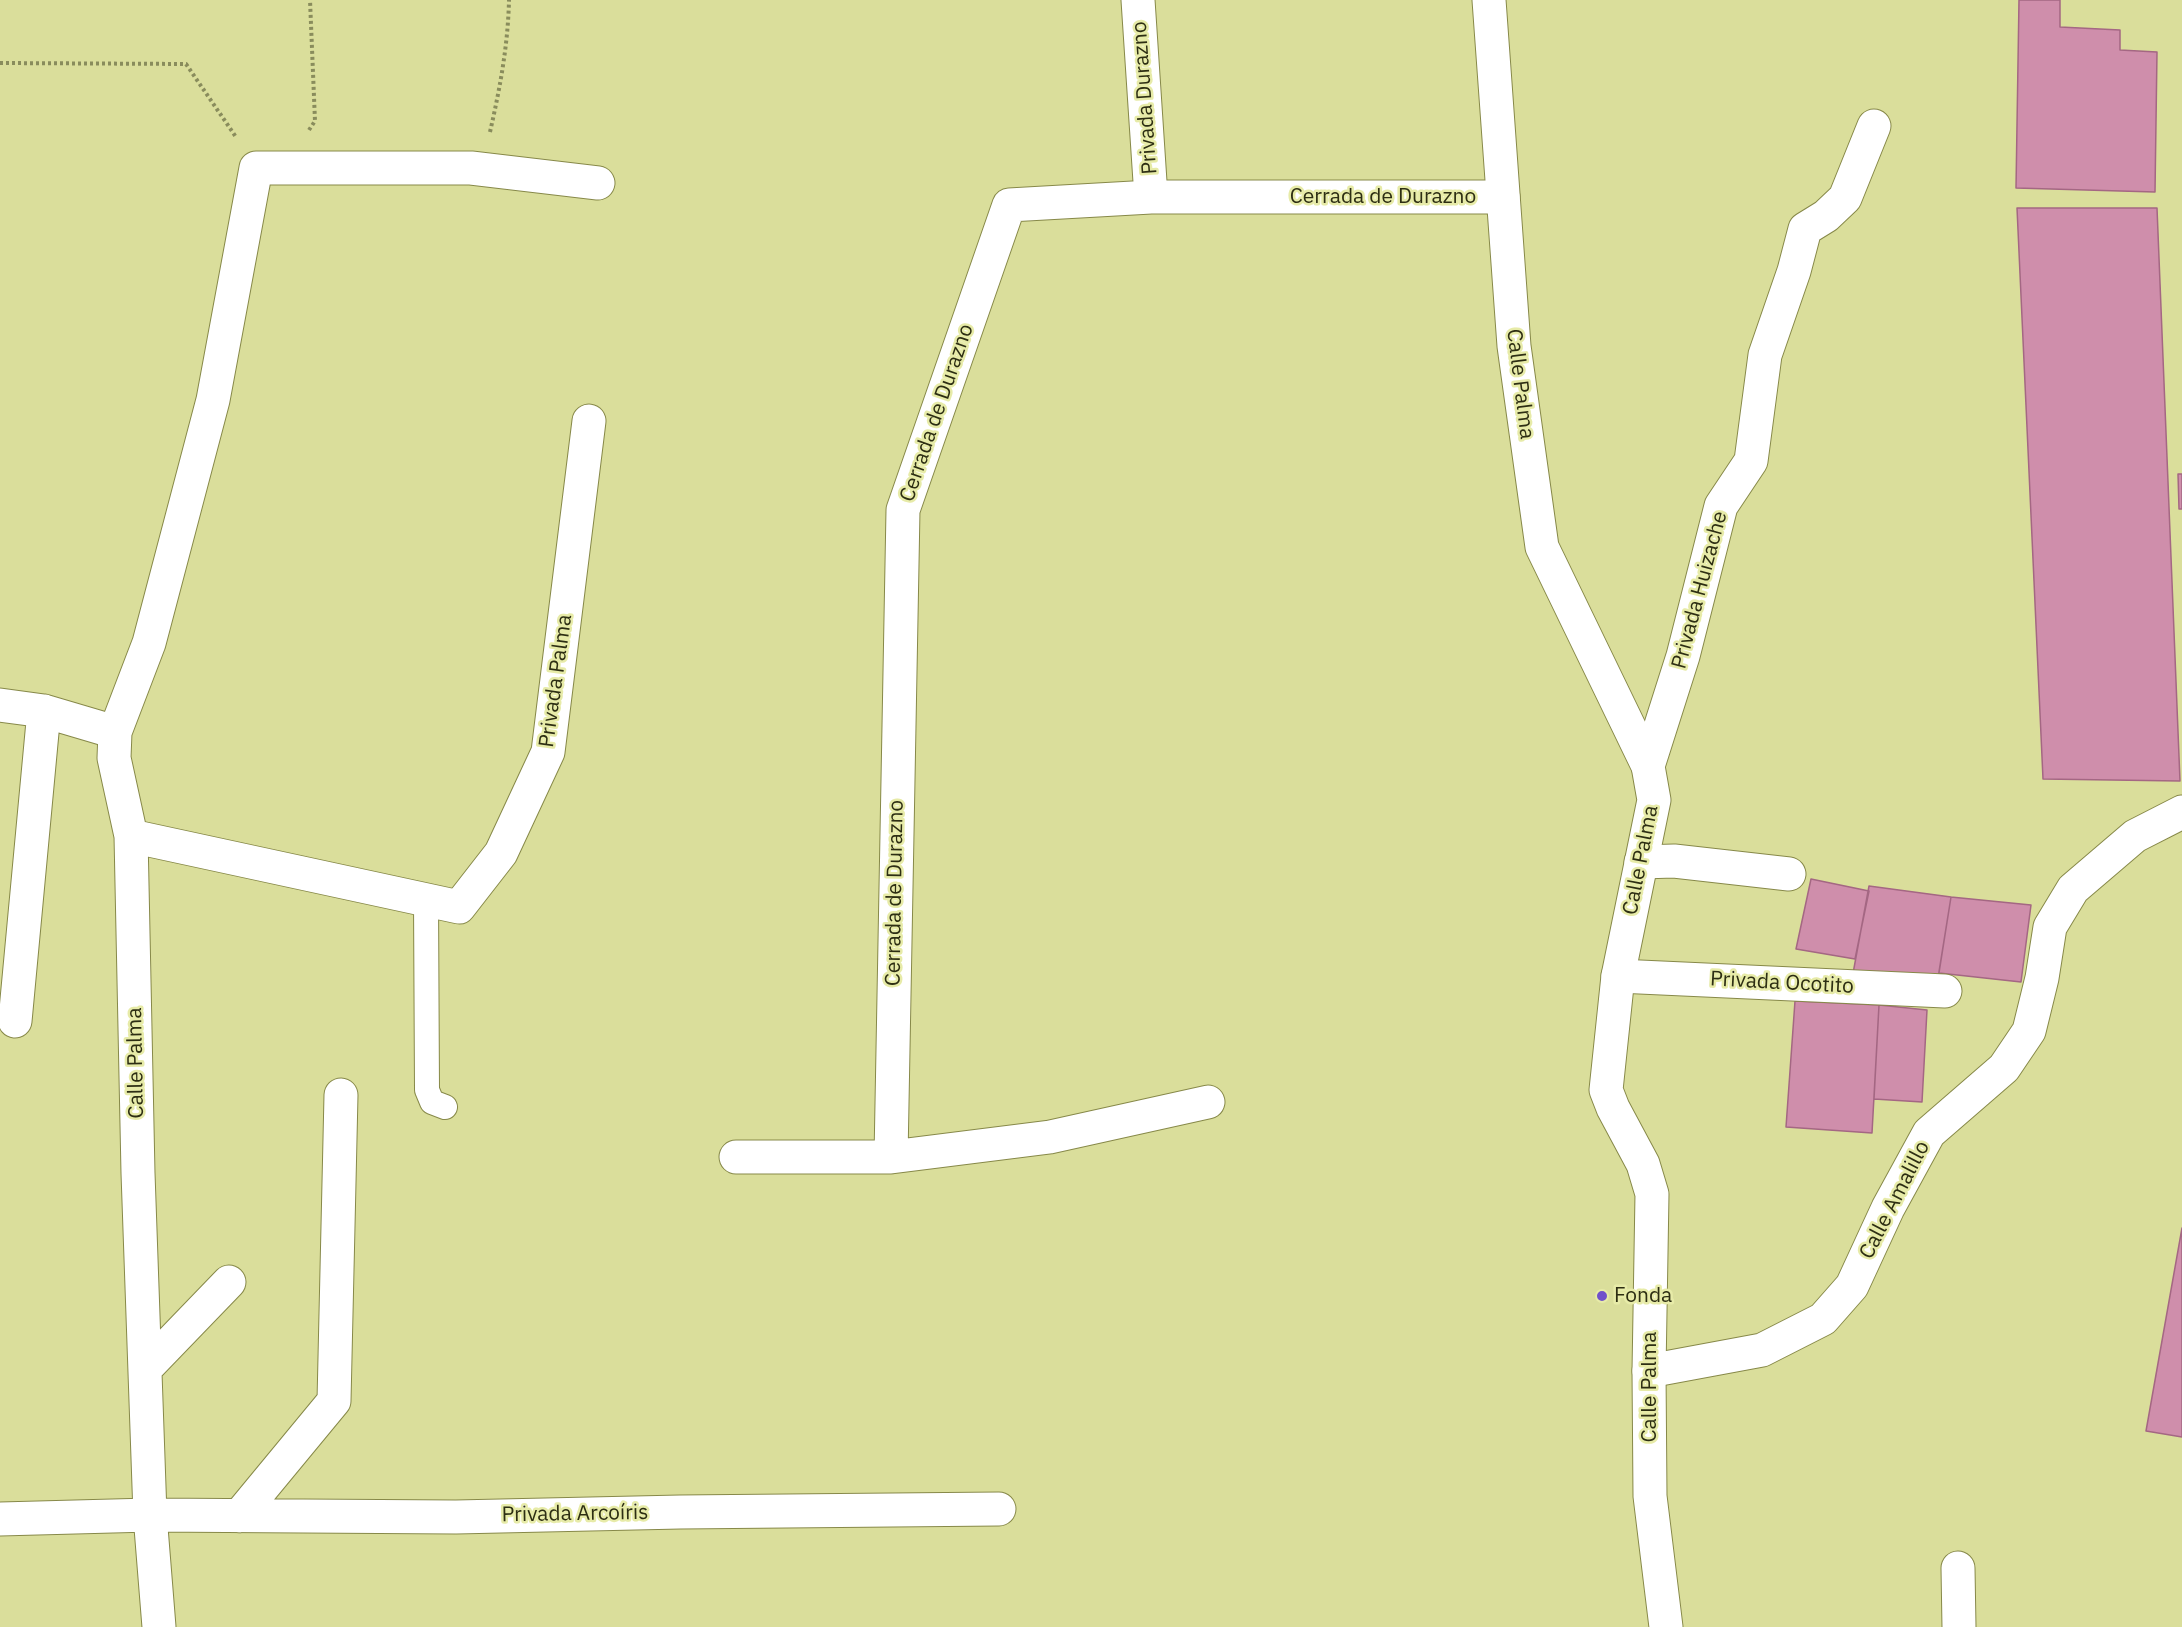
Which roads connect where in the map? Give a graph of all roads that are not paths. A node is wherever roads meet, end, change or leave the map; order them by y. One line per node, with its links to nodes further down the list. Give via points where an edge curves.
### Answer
1 (1138, 0): 5 (street, Privada Durazno)
2 (1489, 0): 6 (street, Calle Palma)
3 (1874, 126): 11 (street, Privada Huizache, via 1845,198 1805,229 1765,356 1750,461 1721,506 1683,656)
4 (598, 183): 10 (street, via 471,168 272,167 149,643)
5 (1151, 197): 6 (street, Cerrada de Durazno); 24 (street, Cerrada de Durazno, via 1009,205 903,510)
6 (1503, 197): 11 (street, Calle Palma, via 1514,346 1542,547)
7 (589, 421): 16 (street, Privada Palma, via 548,752 501,853 459,907)
8 (0, 705): 9 (street)
9 (44, 711): 10 (street); 19 (street)
10 (115, 732): 13 (street, Calle Palma, via 114,758)
11 (1648, 766): 14 (street, Calle Palma, via 1654,800)
12 (2182, 812): 27 (street, Calle Amalillo, via 2135,836 2073,889 2050,927 2029,1031 2004,1068 1929,1133 1852,1286 1823,1319 1762,1350)
13 (131, 836): 16 (street, Privada Palma); 26 (street, Calle Palma)
14 (1641, 862): 15 (street, via 1674,861); 17 (street, Calle Palma)
15 (1789, 874)
16 (426, 900): 22 (lane, via 427,1090 432,1102)
17 (1618, 976): 18 (street, Privada Ocotito); 27 (street, Calle Palma, via 1606,1090 1643,1164 1652,1194)
18 (1945, 991)
19 (15, 1020)
20 (341, 1095): 30 (street, via 334,1401)
21 (1208, 1102): 24 (street, via 1050,1137)
22 (446, 1107)
23 (736, 1157): 24 (street)
24 (891, 1157)
25 (229, 1282): 26 (street)
26 (146, 1368): 29 (street, Calle Palma)
27 (1649, 1371): 34 (street, Calle Palma, via 1650,1496)
28 (999, 1509): 30 (street, Privada Arcoíris)
29 (150, 1515): 30 (street, Privada Arcoíris); 31 (street); 33 (street, Calle Palma)
30 (239, 1516)
31 (0, 1519)
32 (1958, 1568): 35 (street)
33 (159, 1627)
34 (1666, 1627)
35 (1959, 1627)

